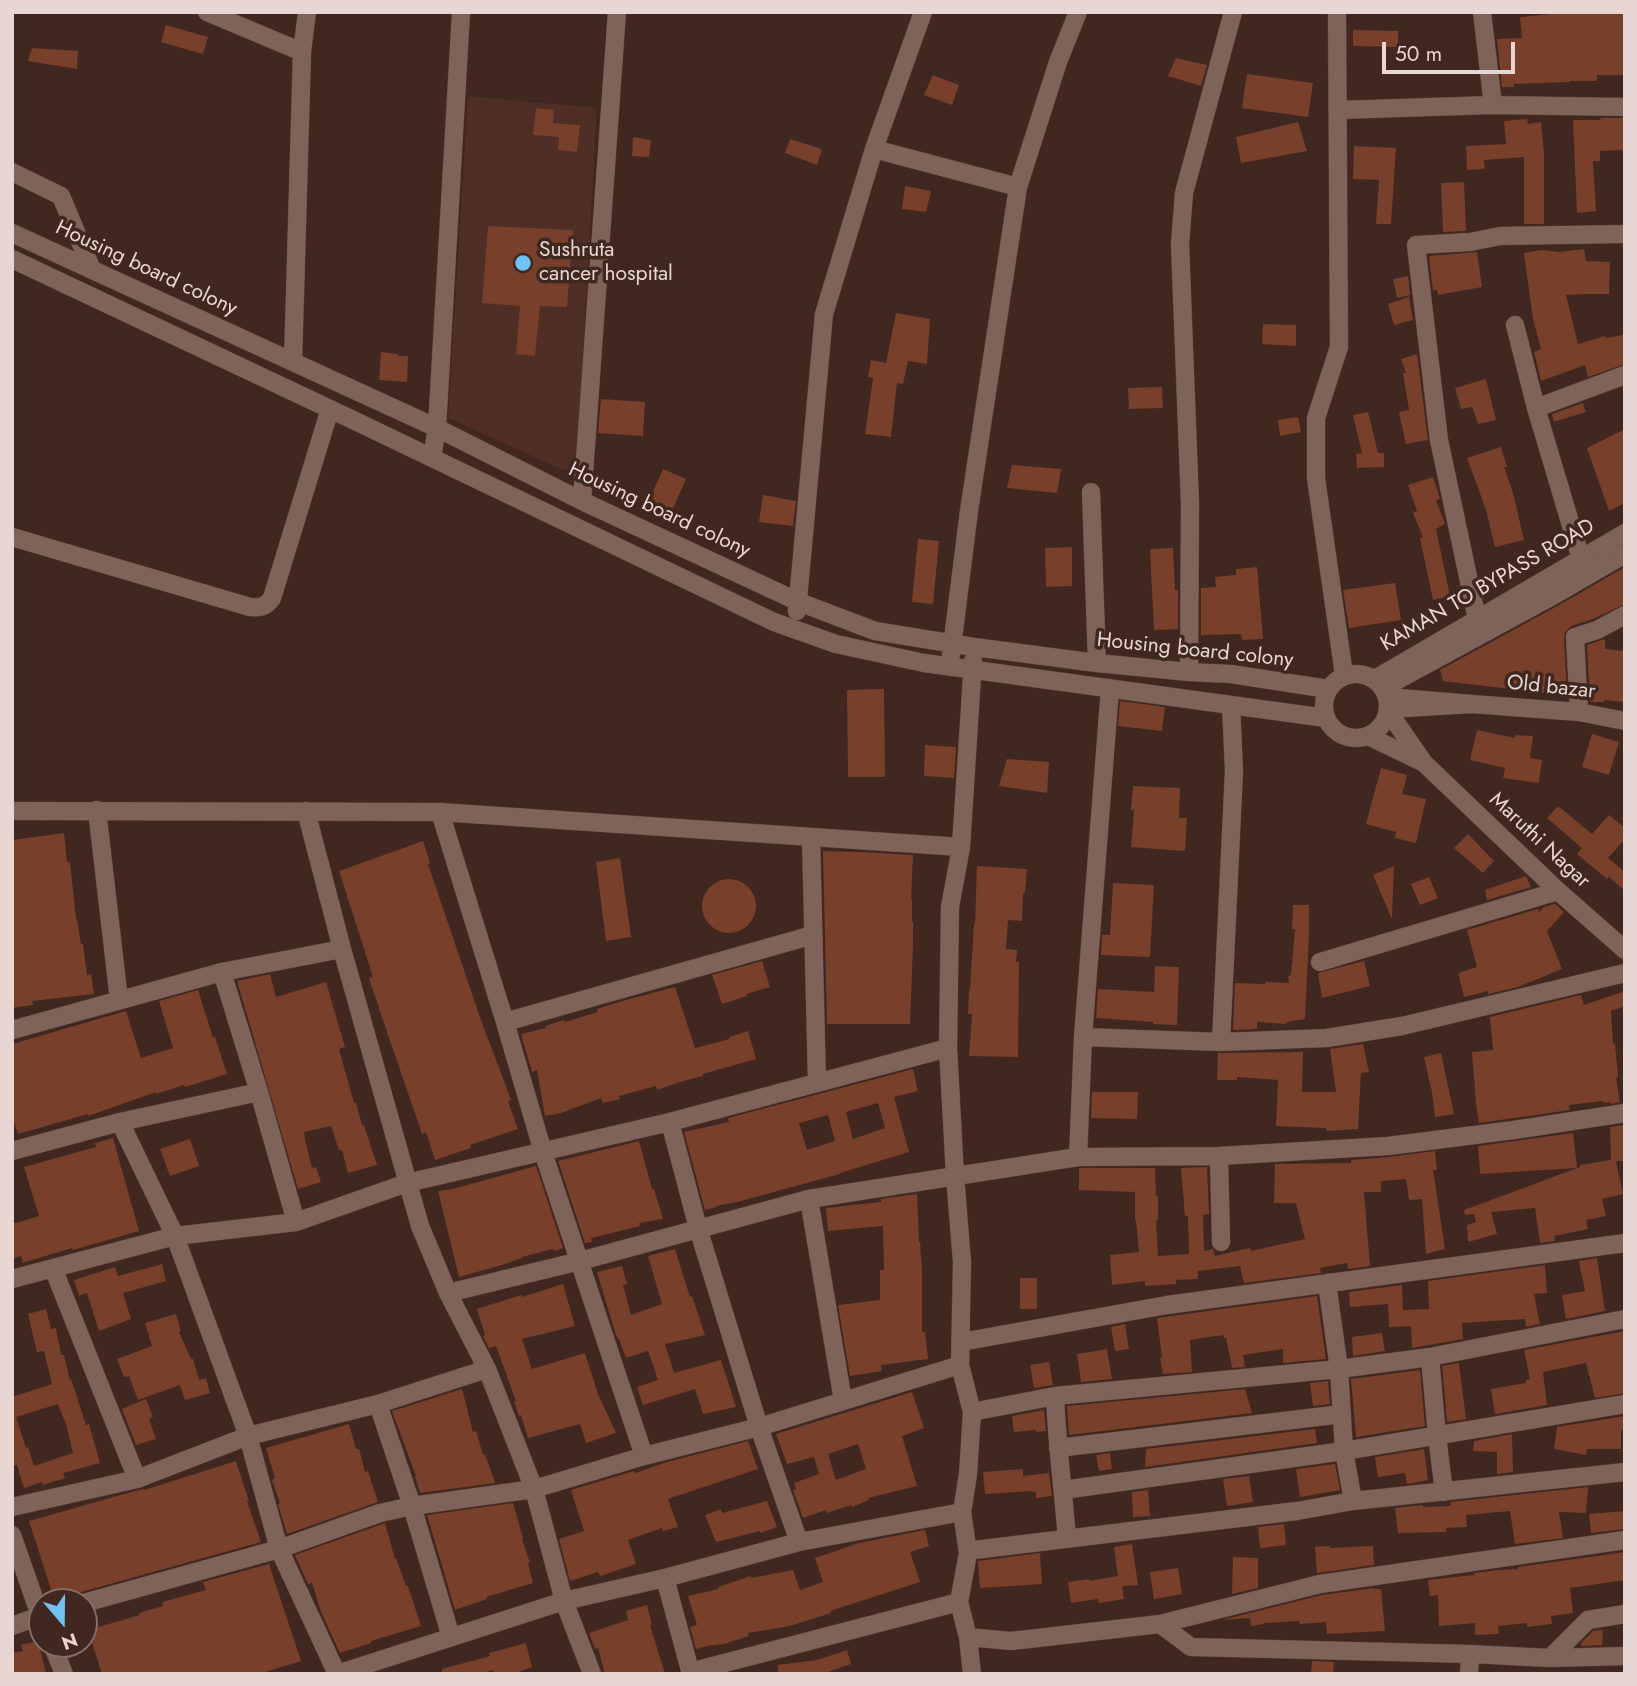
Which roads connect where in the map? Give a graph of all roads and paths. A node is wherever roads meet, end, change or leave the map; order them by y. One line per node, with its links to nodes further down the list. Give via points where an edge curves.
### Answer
1 (207, 12): 10 (street)
2 (307, 12): 10 (street)
3 (461, 12): 26 (street)
4 (617, 12): 29 (street)
5 (923, 12): 14 (street)
6 (1078, 12): 16 (street)
7 (1233, 12): 43 (street, via 1183,206)
8 (1337, 12): 13 (street)
9 (1482, 12): 11 (street)
10 (302, 52): 22 (street)
11 (1493, 105): 12 (street); 13 (street)
12 (1625, 107)
13 (1338, 110): 44 (street, via 1339,347 1316,418 1316,478)
14 (874, 149): 16 (street); 34 (street, via 824,314)
15 (12, 172): 20 (street, via 61,197)
16 (1018, 187): 38 (street)
17 (12, 233): 20 (street, Housing board colony)
18 (1625, 234): 36 (street, via 1500,236 1416,245 1438,440)
19 (12, 259): 25 (street)
20 (92, 270): 22 (street, Housing board colony)
21 (1515, 325): 24 (street)
22 (293, 362): 26 (street, Housing board colony)
23 (1625, 375): 24 (street)
24 (1536, 408): 33 (street)
25 (330, 409): 27 (street); 31 (street, via 267,606 250,607)
26 (437, 428): 27 (street); 29 (street, Housing board colony)
27 (432, 458): 37 (street)
28 (1091, 492): 40 (street)
29 (582, 500): 34 (street, Housing board colony)
30 (1625, 533): 33 (street, KAMAN TO BYPASS ROAD)
31 (12, 537)
32 (1625, 554): 47 (street, KAMAN TO BYPASS ROAD)
33 (1581, 559): 36 (street, KAMAN TO BYPASS ROAD)
34 (799, 602): 37 (street); 38 (street, Housing board colony, via 875,631)
35 (1625, 615): 49 (street, via 1575,637)
36 (1478, 619): 47 (street, KAMAN TO BYPASS ROAD)
37 (793, 629): 41 (street, via 836,644)
38 (952, 643): 39 (street, Housing board colony); 41 (street)
39 (974, 647): 40 (street, Housing board colony); 42 (street)
40 (1097, 663): 43 (street, Housing board colony)
41 (949, 666): 42 (street)
42 (972, 669): 45 (street); 59 (street)
43 (1189, 672): 46 (street, Housing board colony)
44 (1344, 675): 46 (street); 47 (street, via 1365,674)
45 (1110, 688): 48 (street); 70 (street)
46 (1328, 689): 50 (street, via 1323,708)
47 (1384, 697): 49 (street, Old bazar); 52 (street, via 1384,722); 53 (street)
48 (1231, 705): 50 (street); 71 (street, via 1234,771)
49 (1579, 712): 51 (street, Old bazar)
50 (1326, 718): 52 (street, via 1331,727 1348,737)
51 (1625, 721)
52 (1368, 736): 53 (street)
53 (1424, 763): 60 (street, Maruthi Nagar)
54 (97, 810): 55 (street); 56 (street); 67 (street)
55 (12, 811)
56 (306, 811): 57 (street); 62 (street)
57 (440, 812): 58 (street); 68 (street)
58 (811, 837): 59 (street); 61 (street)
59 (961, 847): 72 (street, via 950,907)
60 (1558, 891): 63 (street, Maruthi Nagar); 64 (street)
61 (813, 935): 68 (street); 73 (street)
62 (342, 949): 65 (street); 83 (street)
63 (1625, 950)
64 (1320, 962)
65 (222, 972): 67 (street); 74 (street)
66 (1625, 972): 71 (street, via 1402,1026 1327,1038)
67 (119, 1000): 69 (street)
68 (505, 1022): 79 (street)
69 (12, 1030)
70 (1083, 1037): 71 (street); 81 (street)
71 (1221, 1042)
72 (948, 1048): 73 (street); 82 (street)
73 (817, 1083): 77 (street)
74 (259, 1092): 76 (street); 85 (street)
75 (1625, 1113): 80 (street, via 1388,1146)
76 (120, 1122): 78 (street); 87 (street)
77 (670, 1122): 79 (street); 86 (street)
78 (12, 1151)
79 (543, 1152): 83 (street); 90 (street)
80 (1219, 1156): 81 (street); 88 (street)
81 (1078, 1157): 82 (street)
82 (955, 1176): 84 (street); 96 (street, via 962,1262)
83 (407, 1183): 85 (street); 94 (street)
84 (809, 1199): 86 (street); 102 (street)
85 (296, 1222): 87 (street)
86 (698, 1228): 90 (street); 107 (street)
87 (176, 1236): 91 (street); 108 (street)
88 (1221, 1242)
89 (1625, 1243): 93 (street)
90 (580, 1261): 94 (street); 112 (street)
91 (53, 1268): 92 (street); 114 (street)
92 (12, 1279)
93 (1327, 1283): 96 (street, via 1167,1305); 100 (street)
94 (448, 1293): 99 (street)
95 (1625, 1319): 97 (street)
96 (961, 1342): 98 (street)
97 (1430, 1357): 100 (street); 109 (street)
98 (960, 1365): 102 (street); 105 (street)
99 (487, 1368): 103 (street); 115 (street)
100 (1339, 1369): 101 (street); 106 (street)
101 (1055, 1396): 105 (street); 110 (street)
102 (843, 1401): 107 (street)
103 (378, 1404): 108 (street); 119 (street)
104 (1625, 1404): 109 (street)
105 (972, 1412): 121 (street)
106 (1342, 1414): 110 (street); 111 (street)
107 (759, 1427): 112 (street); 125 (street)
108 (248, 1436): 114 (street); 126 (street)
109 (1437, 1436): 111 (street); 117 (street)
110 (1058, 1448): 116 (street)
111 (1344, 1451): 116 (street); 118 (street)
112 (644, 1456): 115 (street)
113 (1625, 1472): 117 (street)
114 (137, 1479): 120 (street)
115 (534, 1489): 119 (street); 131 (street)
116 (1063, 1490): 123 (street)
117 (1444, 1492): 118 (street)
118 (1353, 1501): 123 (street)
119 (412, 1506): 126 (street); 135 (street)
120 (12, 1507)
121 (962, 1512): 125 (street); 127 (street)
122 (12, 1535): 129 (street)
123 (1067, 1538): 127 (street)
124 (1625, 1540): 134 (street, via 1320,1584)
125 (799, 1542): 128 (street)
126 (279, 1549): 130 (street); 141 (street)
127 (968, 1553): 132 (street)
128 (665, 1578): 131 (street); 140 (street)
129 (31, 1588)
130 (98, 1599)
131 (564, 1601): 135 (street); 142 (street)
132 (959, 1602): 136 (street); 140 (street)
133 (1625, 1614): 139 (street, via 1588,1620)
134 (1160, 1624): 136 (street, via 1011,1642); 137 (street, via 1191,1647)
135 (451, 1637): 141 (street)
136 (968, 1637): 143 (street)
137 (1470, 1654): 139 (street); 144 (street)
138 (1625, 1656): 139 (street)
139 (1549, 1658)
140 (690, 1673)
141 (337, 1674)
142 (592, 1674)
143 (972, 1674)
144 (1469, 1674)

